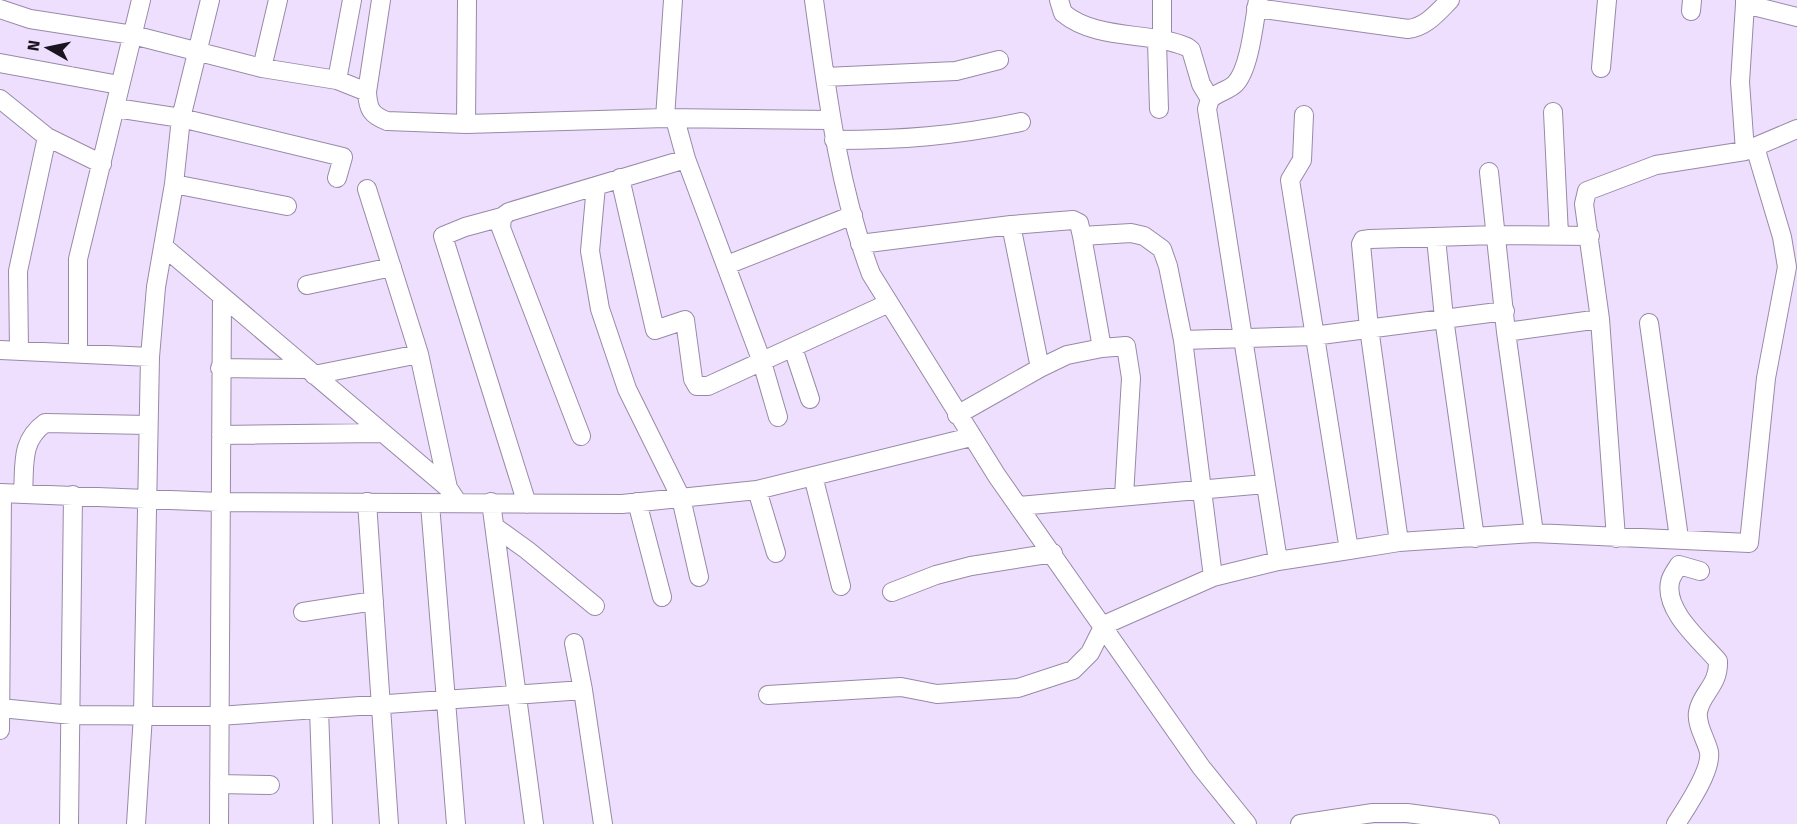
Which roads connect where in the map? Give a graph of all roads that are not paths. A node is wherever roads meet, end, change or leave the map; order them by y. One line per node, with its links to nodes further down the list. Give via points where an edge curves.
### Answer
1 (141, 0): 17 (street)
2 (210, 0): 19 (street)
3 (278, 0): 22 (street)
4 (352, 0): 25 (street)
5 (381, 0): 27 (street)
6 (466, 0): 38 (street)
7 (673, 0): 35 (street)
8 (814, 0): 24 (street)
9 (1059, 0): 18 (street, via 1062,13 1076,21)
10 (1162, 0): 18 (street)
11 (1450, 0): 14 (street, via 1426,23 1408,29)
12 (1607, 0): 23 (street)
13 (1745, 2): 16 (street); 42 (street, via 1740,82)
14 (1257, 4): 29 (street, via 1239,76 1235,84)
15 (0, 9): 17 (street, via 30,19)
16 (1797, 17)
17 (133, 35): 19 (street); 26 (street)
18 (1160, 41): 29 (street, via 1191,50); 31 (street)
19 (196, 52): 22 (street); 34 (street)
20 (999, 60): 24 (street, via 956,71)
21 (0, 63): 26 (street)
22 (262, 68): 25 (street)
23 (1602, 68)
24 (825, 77): 36 (street)
25 (337, 80): 27 (street)
26 (119, 85): 30 (street)
27 (367, 92): 38 (street, via 368,108 375,117 387,121)
28 (0, 99): 40 (street)
29 (1210, 99): 75 (street, via 1207,110)
30 (116, 108): 34 (street); 44 (street)
31 (1159, 109)
32 (1553, 112): 57 (street)
33 (1304, 115): 73 (street, via 1302,160 1290,180)
34 (181, 118): 46 (street, via 343,157); 48 (street)
35 (670, 119): 36 (street); 38 (street); 43 (street)
36 (831, 120): 41 (street)
37 (1021, 122): 41 (street, via 921,139)
38 (466, 124)
39 (1797, 129): 42 (street)
40 (47, 137): 44 (street); 79 (street, via 18,271)
41 (834, 140): 52 (street)
42 (1750, 149): 58 (street, via 1656,165 1592,187 1584,204); 117 (street, via 1782,237 1787,267 1766,378 1749,543)
43 (686, 159): 47 (street); 62 (street)
44 (102, 164): 80 (street, via 78,259)
45 (1489, 172): 55 (street)
46 (337, 178)
47 (620, 178): 49 (street); 83 (street, via 655,330 685,320 697,386 708,386)
48 (174, 184): 51 (street); 61 (street)
49 (596, 186): 53 (street); 104 (street, via 590,251 600,309 627,389)
50 (367, 189): 63 (street)
51 (287, 206)
52 (853, 215): 60 (street); 62 (street)
53 (502, 217): 93 (street, via 501,228); 111 (street, via 443,236)
54 (1011, 225): 56 (street, via 1073,220 1079,223); 60 (street); 85 (street)
55 (1496, 235): 57 (street); 59 (street); 67 (street)
56 (1082, 236): 74 (street, via 1131,232 1155,242 1168,266); 77 (street)
57 (1559, 236): 58 (street)
58 (1590, 236): 69 (street)
59 (1436, 238): 68 (street); 71 (street, via 1363,240 1360,251)
60 (860, 244): 66 (street, via 871,274)
61 (163, 246): 65 (street); 82 (street)
62 (726, 266): 83 (street)
63 (392, 267): 64 (street); 81 (street)
64 (307, 285)
65 (222, 296): 84 (street); 86 (street)
66 (889, 303): 76 (street); 88 (street)
67 (1505, 311): 68 (street); 72 (street)
68 (1444, 318): 71 (street); 115 (street)
69 (1600, 319): 72 (street); 116 (street)
70 (1649, 323): 117 (street)
71 (1369, 328): 73 (street); 118 (street)
72 (1506, 332): 114 (street)
73 (1313, 336): 75 (street); 119 (street)
74 (1183, 340): 75 (street); 97 (street)
75 (1243, 340): 96 (street)
76 (793, 348): 83 (street); 87 (street)
77 (1102, 348): 85 (street, via 1067,356); 103 (street, via 1126,346 1131,378)
78 (0, 350): 79 (street)
79 (20, 350): 80 (street)
80 (78, 354): 82 (street)
81 (419, 354): 86 (street); 102 (street)
82 (150, 357): 90 (street)
83 (762, 362): 89 (street)
84 (220, 368): 86 (street); 92 (street)
85 (1040, 368): 88 (street)
86 (310, 372): 91 (street)
87 (810, 399)
88 (957, 415): 94 (street)
89 (778, 417)
90 (148, 425): 100 (street, via 45,423 32,433 25,448); 105 (street)
91 (380, 433): 92 (street); 102 (street)
92 (221, 435): 106 (street)
93 (581, 436)
94 (971, 437): 95 (street); 112 (street)
95 (813, 476): 98 (street); 126 (street)
96 (1266, 484): 97 (street); 122 (street)
97 (1202, 489): 103 (street); 125 (street)
98 (757, 490): 104 (street); 120 (street)
99 (1, 493): 100 (street); 139 (street)
100 (23, 493): 101 (street)
101 (73, 495): 105 (street); 141 (street)
102 (453, 496): 108 (street); 110 (street)
103 (1124, 496): 112 (street)
104 (681, 498): 109 (street); 124 (street)
105 (145, 499): 106 (street); 142 (street)
106 (219, 502): 107 (street); 143 (street)
107 (367, 502): 110 (street); 129 (street)
108 (491, 502): 111 (street); 113 (street)
109 (637, 502): 111 (street); 128 (street)
110 (430, 504): 137 (street)
111 (527, 504)
112 (1019, 506): 121 (street)
113 (495, 527): 130 (street); 136 (street)
114 (1534, 533): 115 (street); 116 (street)
115 (1475, 538): 118 (street)
116 (1616, 538): 117 (street)
117 (1679, 538)
118 (1399, 542): 119 (street)
119 (1348, 550): 122 (street)
120 (776, 553)
121 (1053, 554): 127 (street, via 971,566); 132 (street)
122 (1278, 561): 125 (street)
123 (1700, 571): 158 (street, via 1679,565 1670,580 1670,598 1679,615 1718,661 1715,683 1698,709 1698,722 1710,757)
124 (699, 577)
125 (1213, 577): 132 (street)
126 (841, 586)
127 (892, 592)
128 (662, 597)
129 (374, 601): 131 (street); 138 (street)
130 (595, 606)
131 (303, 612)
132 (1104, 625): 135 (street, via 1090,653 1073,670 1018,688 937,694 901,687); 155 (street, via 1201,767)
133 (574, 643): 134 (street)
134 (583, 690): 136 (street); 154 (street)
135 (768, 695)
136 (517, 696): 137 (street); 153 (street)
137 (446, 699): 138 (street); 152 (street)
138 (381, 705): 140 (street); 151 (street)
139 (1, 708): 141 (street); 144 (street)
140 (319, 709): 143 (street); 150 (street)
141 (72, 715): 142 (street); 147 (street)
142 (143, 715): 143 (street); 148 (street)
143 (219, 716): 145 (street)
144 (0, 730)
145 (219, 784): 146 (street); 149 (street)
146 (270, 785)
147 (69, 824)
148 (136, 824)
149 (219, 824)
150 (323, 824)
151 (389, 824)
152 (456, 824)
153 (534, 824)
154 (603, 824)
155 (1247, 824)
156 (1300, 824): 157 (street, via 1373,813 1407,813)
157 (1490, 824)
158 (1676, 824)

